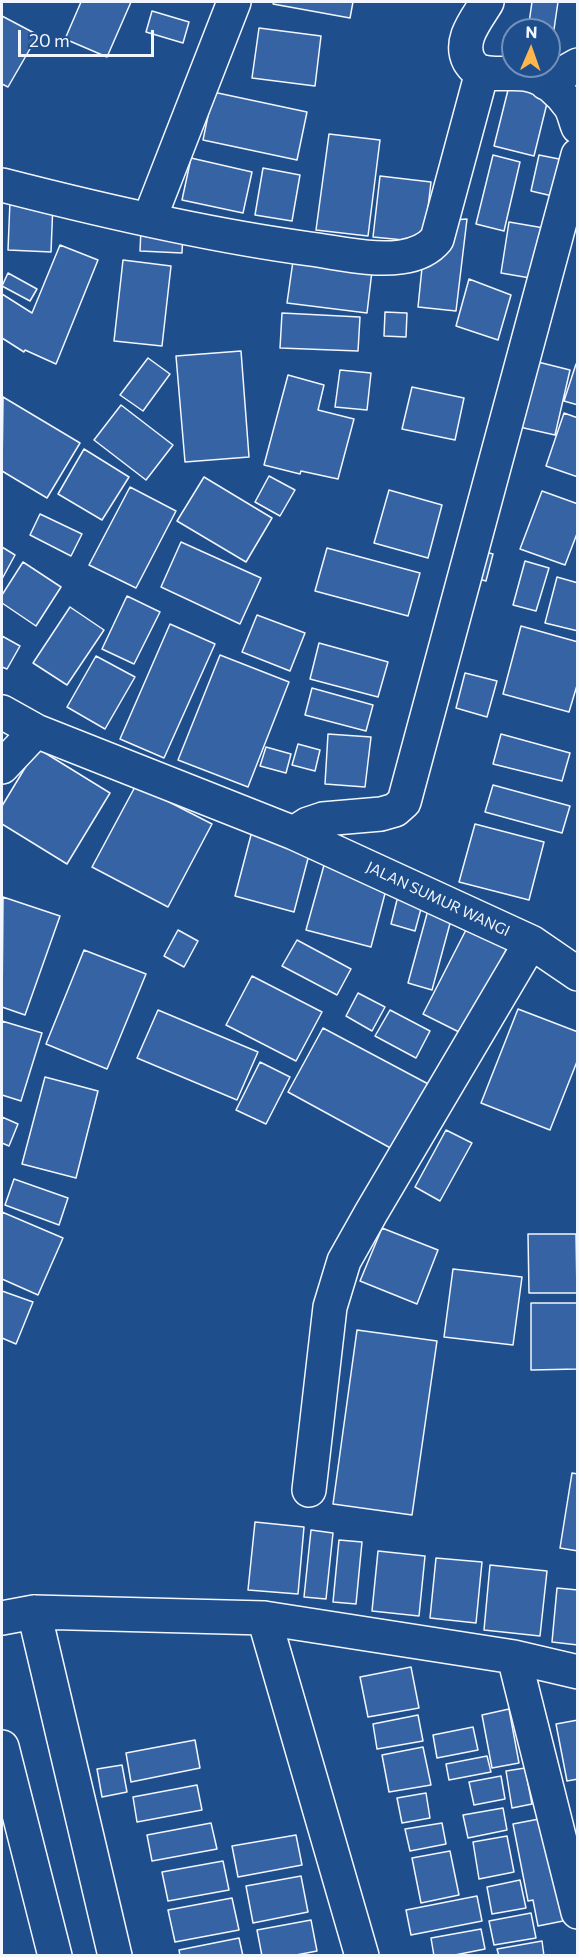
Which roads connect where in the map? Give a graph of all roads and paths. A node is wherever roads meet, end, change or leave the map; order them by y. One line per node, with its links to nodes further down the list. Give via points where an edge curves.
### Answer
1 (234, 2): 9 (street)
2 (487, 2): 4 (street, via 465,44 471,66)
3 (578, 65): 5 (street)
4 (482, 72): 5 (street, via 530,75); 9 (street, via 437,239 419,253 380,258 258,242)
5 (546, 83): 6 (street, via 571,107)
6 (578, 128)
7 (578, 155): 13 (street, via 404,802 381,814 323,819)
8 (2, 185): 9 (street)
9 (149, 220)
10 (2, 712): 11 (street, JALAN SUMUR WANGI)
11 (36, 731): 12 (street); 13 (street, JALAN SUMUR WANGI)
12 (2, 767)
13 (294, 833): 14 (street, JALAN SUMUR WANGI)
14 (531, 942): 15 (street, JALAN SUMUR WANGI); 16 (street, via 344,1261 330,1307)
15 (578, 974)
16 (309, 1490)
17 (34, 1612): 18 (street); 19 (street); 25 (street)
18 (2, 1618)
19 (264, 1618): 20 (street); 26 (street)
20 (514, 1657): 21 (street); 23 (street)
21 (578, 1672)
22 (2, 1747): 24 (street)
23 (578, 1912)
24 (55, 1956)
25 (115, 1956)
26 (362, 1956)

